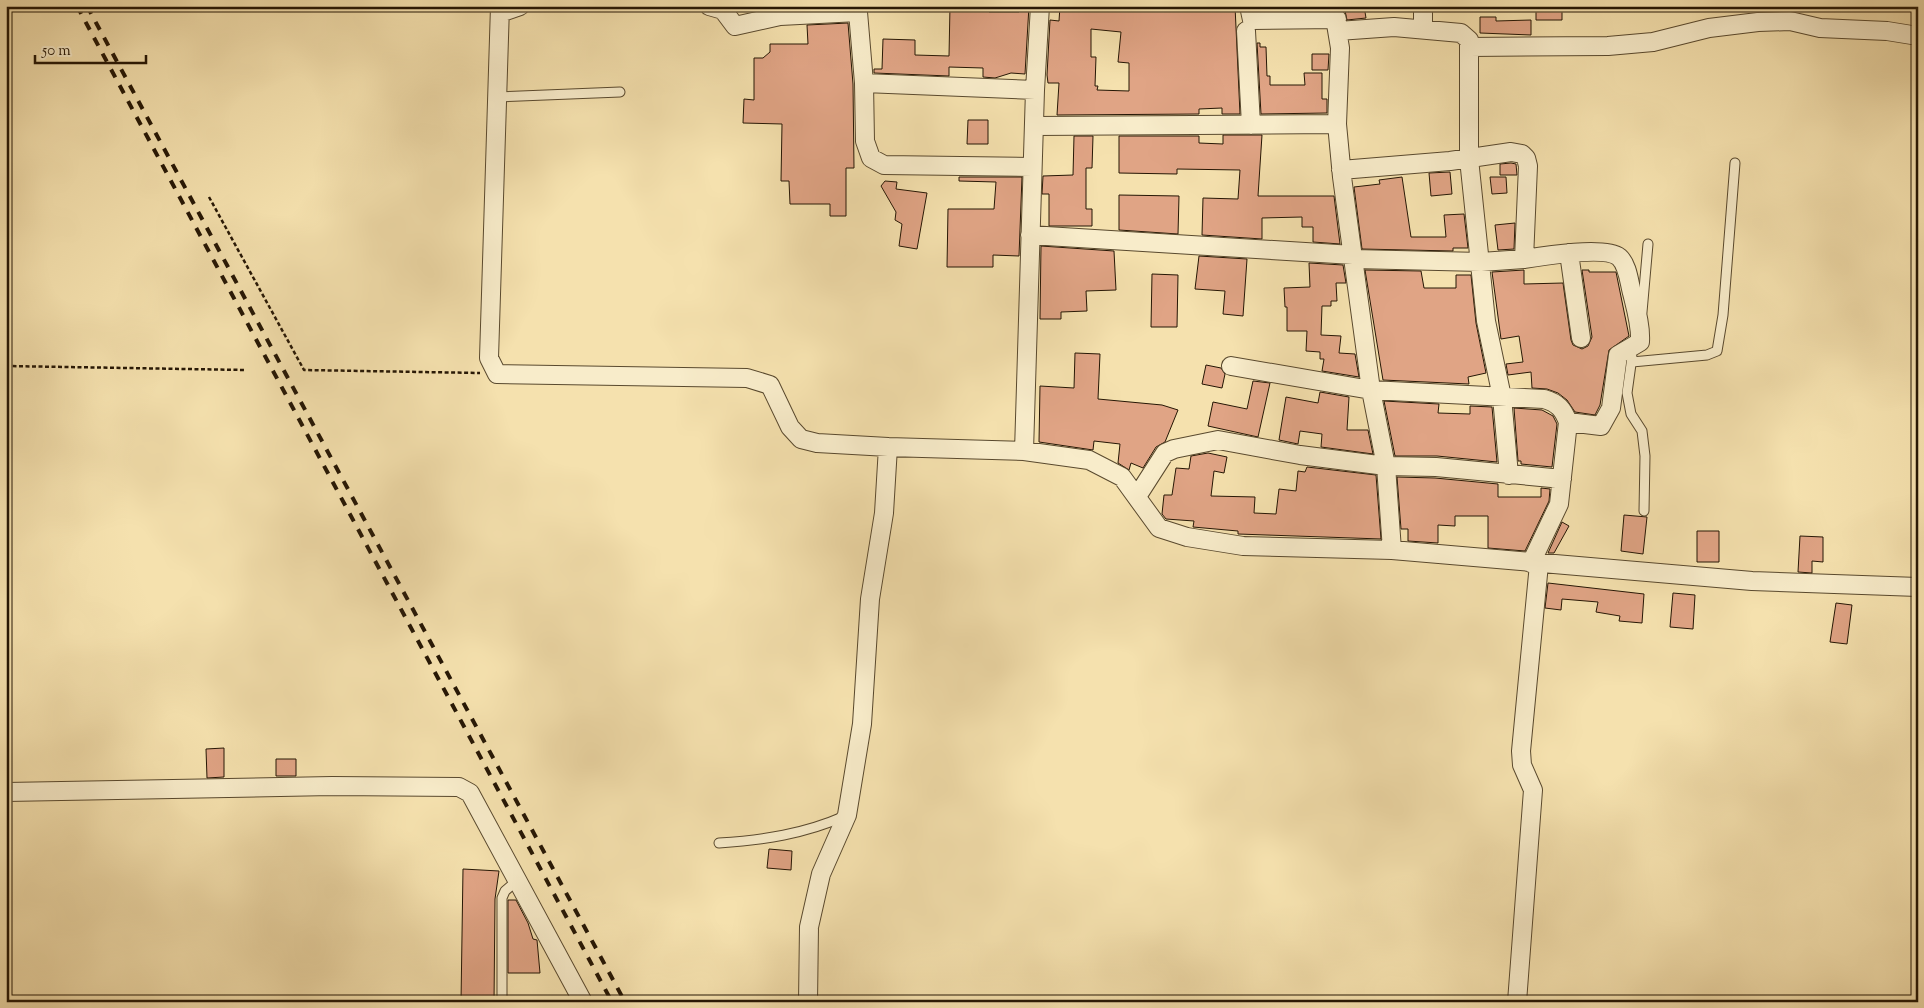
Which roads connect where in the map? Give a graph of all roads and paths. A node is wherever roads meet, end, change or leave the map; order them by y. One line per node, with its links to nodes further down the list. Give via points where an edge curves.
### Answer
1 (520, 6): 6 (street)
2 (709, 6): 12 (street, via 723,10 735,26 780,16 858,12)
3 (1040, 6): 13 (street)
4 (1248, 6): 7 (street, via 1252,20)
5 (1424, 6): 8 (street)
6 (500, 10): 15 (street)
7 (1336, 19): 8 (street); 16 (street, via 1340,48)
8 (1423, 29): 11 (street, via 1461,33 1469,40)
9 (1246, 31): 17 (street)
10 (1918, 36): 11 (street, via 1820,28 1790,21 1709,28 1653,42 1608,46)
11 (1470, 46): 19 (street)
12 (864, 84): 13 (street); 21 (street, via 865,141 871,158 884,165)
13 (1035, 90): 18 (street)
14 (620, 92): 15 (lane)
15 (497, 97): 35 (street, via 489,358)
16 (1337, 124): 17 (street); 22 (street)
17 (1251, 125): 18 (street)
18 (1035, 126): 21 (street)
19 (1469, 158): 22 (street); 28 (street, via 1511,152 1526,158); 29 (street)
20 (1735, 163): 31 (lane, via 1723,316 1717,351 1707,355)
21 (1032, 167): 24 (street)
22 (1341, 170): 27 (street)
23 (209, 197): 35 (path, via 304,370)
24 (1030, 234): 27 (street); 40 (street)
25 (1648, 244): 31 (lane)
26 (1570, 253): 28 (street); 30 (street); 31 (street, via 1604,253 1618,256 1624,264)
27 (1353, 257): 29 (street); 36 (street)
28 (1524, 259): 29 (street)
29 (1481, 262): 37 (street, via 1486,321)
30 (1581, 338)
31 (1635, 348): 38 (street, via 1618,355 1610,414 1601,426); 45 (lane, via 1627,393 1631,414 1642,431)
32 (6, 366): 34 (path)
33 (1231, 366): 36 (street)
34 (246, 370)
35 (497, 374): 39 (street, via 747,378 770,385 790,427 800,439)
36 (1371, 390): 37 (street); 41 (street)
37 (1502, 397): 38 (street, via 1556,402); 42 (street)
38 (1568, 422): 43 (street)
39 (888, 447): 40 (street); 50 (street, via 884,513 870,599 862,724)
40 (1024, 451): 44 (street, via 1089,460 1122,477)
41 (1386, 466): 42 (street, via 1436,467); 44 (street, via 1218,440 1164,453); 46 (street)
42 (1509, 475): 43 (street)
43 (1562, 479): 47 (street, via 1560,504)
44 (1138, 495): 46 (street, via 1159,528 1187,537 1242,546)
45 (1644, 511)
46 (1392, 550): 47 (street)
47 (1535, 564): 48 (street, via 1752,581); 56 (street, via 1521,751 1522,765 1533,790)
48 (1918, 587)
49 (6, 792): 52 (street, via 459,787 470,794)
50 (847, 815): 51 (lane, via 818,828 785,836); 55 (street, via 821,874 812,908)
51 (719, 843)
52 (518, 880): 53 (lane, via 502,898); 54 (street)
53 (502, 1002)
54 (583, 1002)
55 (808, 1002)
56 (1517, 1002)

